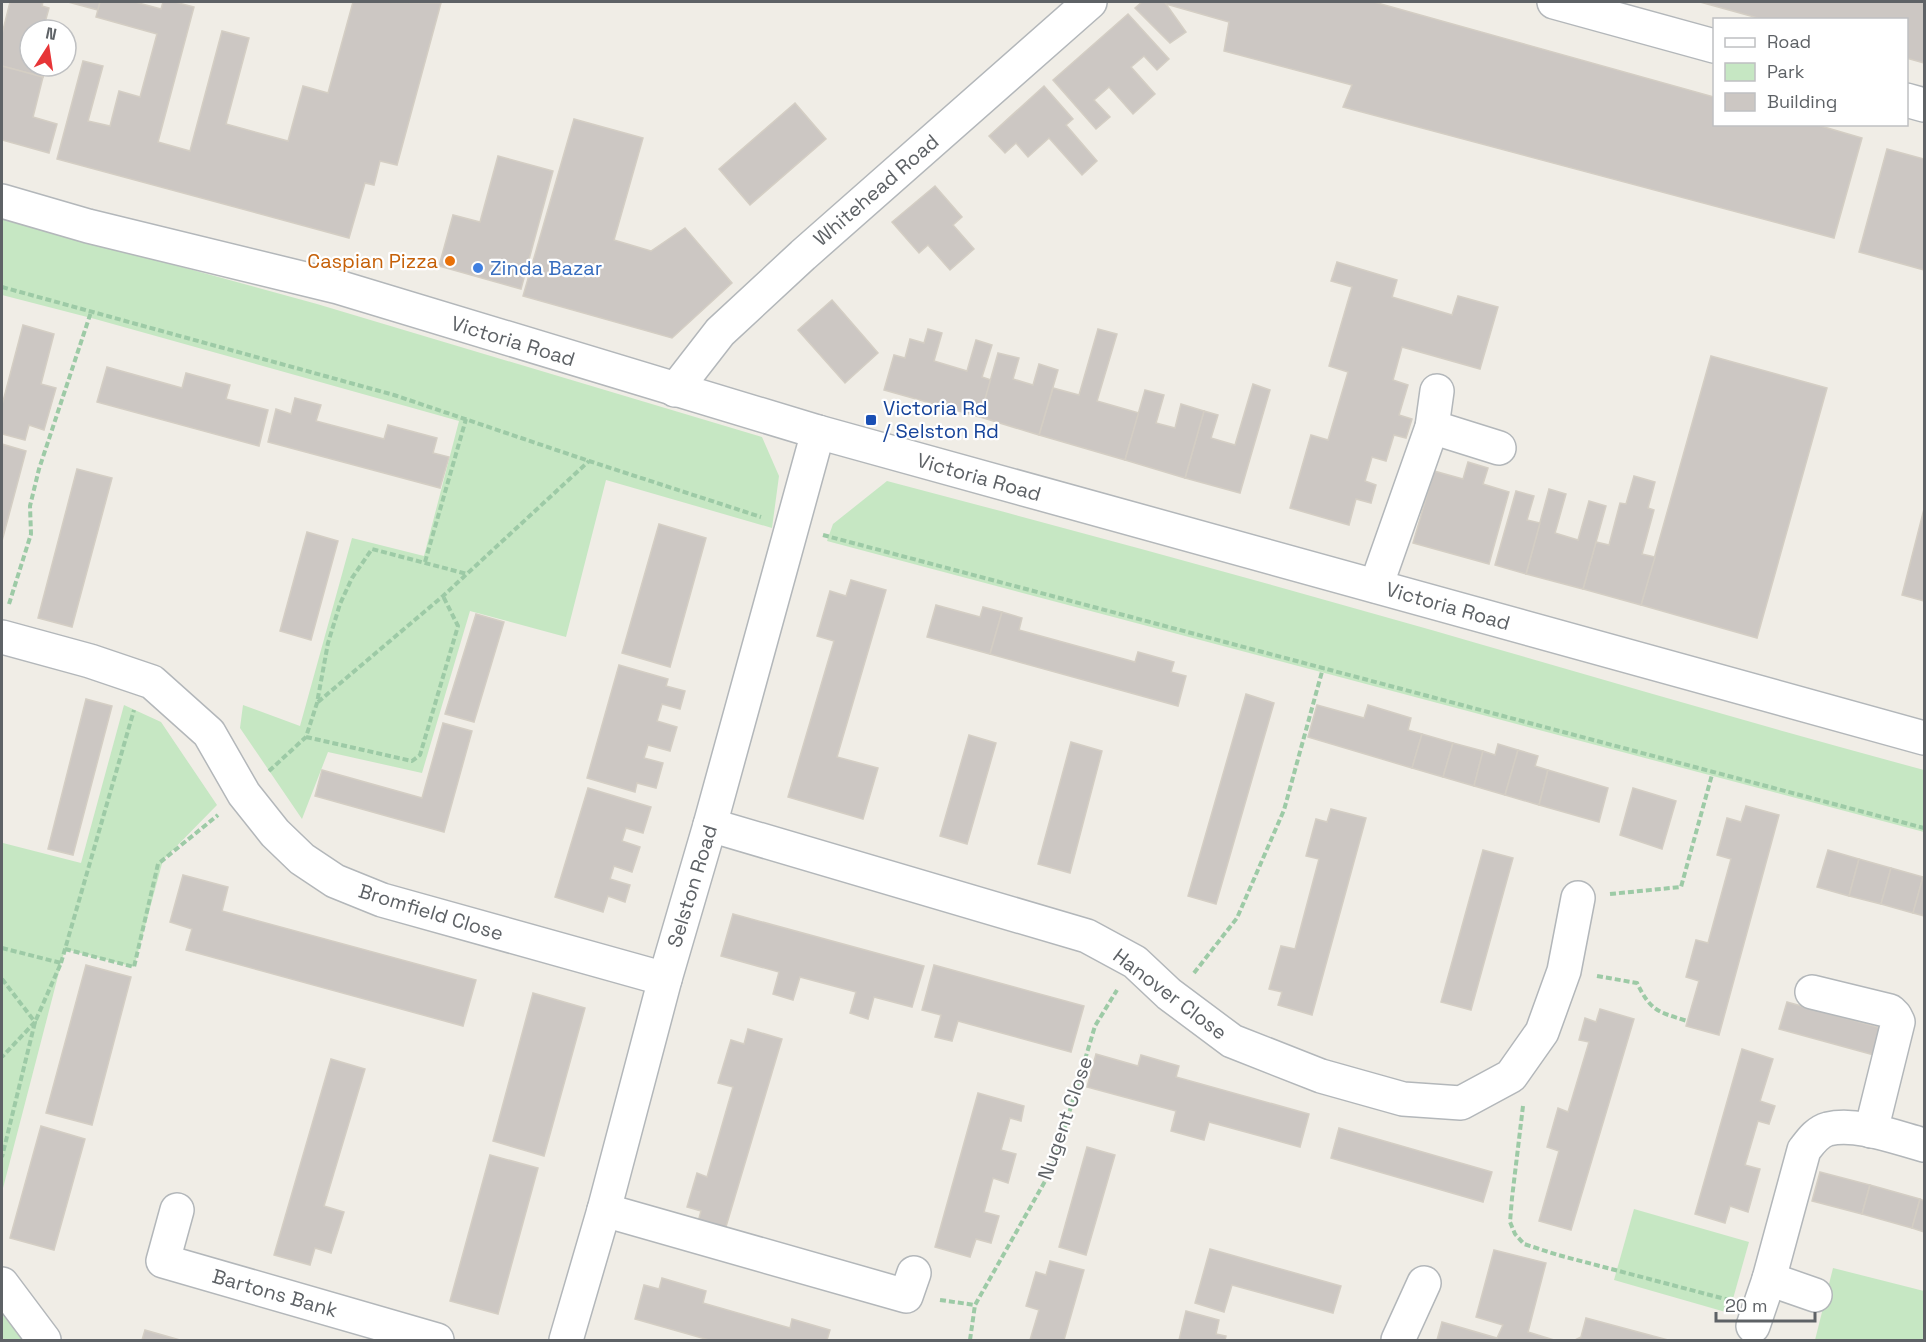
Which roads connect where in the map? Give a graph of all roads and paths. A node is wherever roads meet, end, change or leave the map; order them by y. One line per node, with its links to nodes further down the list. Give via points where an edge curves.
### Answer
1 (1090, 2): 9 (street, Whitehead Road, via 720,332)
2 (1554, 2): 3 (street)
3 (1713, 46)
4 (1908, 101): 5 (street)
5 (1924, 105)
6 (2, 201): 9 (street, Victoria Road, via 338,287)
7 (2, 287): 8 (path)
8 (91, 312): 11 (path, via 383,391); 21 (path, via 39,470 30,506 31,534)
9 (675, 390): 13 (street, Victoria Road)
10 (1437, 391): 12 (street)
11 (466, 419): 15 (path); 17 (path)
12 (1432, 427): 14 (street); 19 (street)
13 (818, 432): 16 (street, Selston Road); 19 (street, Victoria Road)
14 (1499, 448)
15 (589, 461): 16 (path); 18 (path)
16 (792, 527): 22 (path); 29 (street, Selston Road)
17 (425, 562): 18 (path); 24 (path, via 372,549 340,604)
18 (467, 573): 20 (path)
19 (1376, 586): 26 (street, Victoria Road)
20 (443, 596): 24 (path); 25 (path, via 458,626 420,755 412,761)
21 (5, 622): 23 (street, Bromfield Close, via 90,661)
22 (1323, 668): 27 (path); 40 (path, via 1284,810 1238,918 1190,978)
23 (152, 682): 28 (street, Bromfield Close, via 209,733); 33 (path, via 133,711)
24 (317, 703): 25 (path)
25 (306, 737): 28 (path)
26 (1924, 738)
27 (1713, 771): 30 (path); 31 (path, via 1681,887)
28 (244, 794): 33 (path, via 158,864 134,967); 38 (street, Bromfield Close, via 302,859 335,881 382,900)
29 (711, 825): 34 (street, Hanover Close, via 1087,936); 38 (street, Selston Road)
30 (1924, 828)
31 (1578, 897): 36 (street, Hanover Close)
32 (2, 948): 35 (path)
33 (65, 949): 35 (path)
34 (1135, 962): 40 (street, Hanover Close); 55 (path, Nugent Close, via 1095,1026 1053,1167)
35 (61, 963): 42 (path)
36 (1564, 971): 41 (path, via 1637,983 1658,1012); 44 (street, Hanover Close, via 1542,1032)
37 (2, 979): 42 (path)
38 (665, 979): 49 (street, Selston Road)
39 (1812, 992): 45 (street, via 1890,1011 1898,1022)
40 (1168, 994): 44 (street, Hanover Close, via 1232,1041 1321,1076 1403,1099 1461,1103 1511,1076)
41 (1687, 1021)
42 (35, 1022): 43 (path); 47 (path)
43 (2, 1057)
44 (1520, 1063): 56 (path, via 1528,1073 1510,1222 1524,1244 1720,1297)
45 (1871, 1131): 46 (street); 50 (street, via 1828,1129 1813,1137 1804,1150)
46 (1924, 1145)
47 (2, 1156)
48 (177, 1210): 58 (street, Bartons Bank, via 163,1261)
49 (604, 1210): 52 (street); 59 (street, Selston Road)
50 (1769, 1279): 54 (street); 56 (street)
51 (2, 1284): 57 (street)
52 (910, 1284): 55 (path)
53 (1424, 1284): 61 (street)
54 (1815, 1295)
55 (975, 1305): 60 (path, Nugent Close)
56 (1756, 1318)
57 (44, 1341)
58 (437, 1341)
59 (566, 1341)
60 (970, 1341)
61 (1398, 1341)

